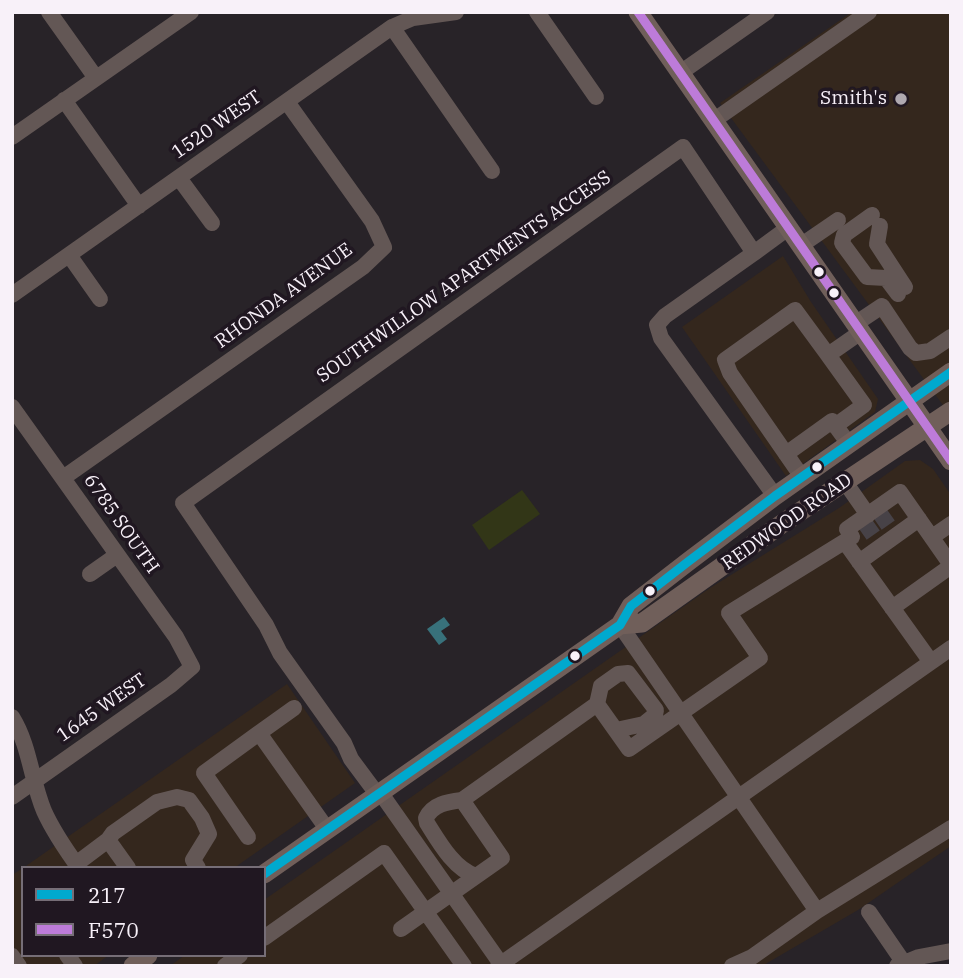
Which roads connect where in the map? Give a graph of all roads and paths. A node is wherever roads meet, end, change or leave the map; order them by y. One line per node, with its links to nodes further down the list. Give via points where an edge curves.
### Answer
1 (49, 12): 10 (street)
2 (191, 12): 10 (street)
3 (456, 12): 8 (street, 1520 WEST, via 413,18)
4 (537, 12): 11 (street)
5 (638, 12): 9 (main road)
6 (767, 12): 9 (street)
7 (869, 12): 14 (street)
8 (392, 27): 13 (street, 1520 WEST); 16 (street)
9 (680, 73): 14 (main road)
10 (96, 78): 12 (street)
11 (596, 97)
12 (64, 100): 15 (street); 18 (street)
13 (287, 102): 17 (street, 1520 WEST); 41 (street, RHONDA AVENUE, via 372,222 384,247 363,267)
14 (713, 121): 21 (main road)
15 (12, 137)
16 (492, 171)
17 (179, 178): 18 (street, 1520 WEST); 20 (street)
18 (139, 206): 24 (street, 1520 WEST)
19 (838, 220): 22 (street)
20 (212, 223)
21 (788, 228): 22 (main road); 23 (street)
22 (800, 246): 28 (main road)
23 (754, 253): 43 (street, via 657,325); 65 (street, SOUTHWILLOW APARTMENTS ACCESS, via 683,147 183,503)
24 (69, 255): 26 (street, 1520 WEST); 27 (street)
25 (902, 292): 25 (street, via 886,278 867,277 842,243 844,235 876,221 877,244)
26 (12, 295)
27 (100, 299)
28 (858, 328): 29 (street, via 882,306 916,353 930,351); 30 (street); 32 (main road)
29 (951, 337)
30 (828, 355): 35 (street, via 864,405); 38 (street, via 795,310 725,360)
31 (951, 372): 32 (main road, REDWOOD ROAD)
32 (909, 401): 36 (main road); 37 (main road, REDWOOD ROAD)
33 (12, 407): 41 (street, 6785 SOUTH)
34 (951, 411): 36 (main road, REDWOOD ROAD)
35 (835, 426): 37 (street); 38 (street, via 832,421)
36 (927, 427): 39 (main road); 42 (main road, REDWOOD ROAD)
37 (849, 444): 40 (main road, REDWOOD ROAD)
38 (786, 454): 40 (street)
39 (951, 461)
40 (802, 477): 43 (main road, REDWOOD ROAD)
41 (63, 478): 49 (street, 6785 SOUTH)
42 (845, 482): 44 (street); 54 (main road, REDWOOD ROAD, via 642,622)
43 (775, 496): 54 (main road, REDWOOD ROAD, via 631,606)
44 (870, 515): 45 (street, via 900,492); 48 (street, via 847,529 852,537)
45 (919, 519): 47 (street); 50 (street, via 893,532)
46 (951, 524): 47 (street)
47 (932, 537): 51 (street)
48 (845, 542): 50 (street); 60 (street, via 729,613 760,658)
49 (117, 555): 52 (street); 57 (street, 6785 SOUTH)
50 (859, 562): 53 (street)
51 (951, 565): 53 (street)
52 (90, 574)
53 (892, 608): 56 (street)
54 (620, 625): 60 (street); 65 (main road, REDWOOD ROAD)
55 (951, 649): 56 (street)
56 (931, 663): 67 (street)
57 (192, 667): 64 (street, 1645 WEST)
58 (597, 704): 62 (street); 62 (street, via 598,688 623,672 632,676 655,715 644,724); 68 (street)
59 (294, 708): 63 (street)
60 (680, 712): 62 (street, via 629,749); 67 (street)
61 (12, 717): 64 (street)
62 (616, 730)
63 (259, 733): 70 (street); 71 (street, via 204,773)
64 (35, 781): 66 (street, 1645 WEST); 74 (street, via 50,821)
65 (378, 793): 70 (main road, REDWOOD ROAD); 78 (street)
66 (12, 797)
67 (739, 797): 80 (street); 86 (street)
68 (462, 800): 77 (street, via 502,858); 77 (street, via 442,803 429,812 426,821 456,864)
69 (951, 828): 80 (street)
70 (327, 829): 76 (main road, REDWOOD ROAD)
71 (248, 837)
72 (108, 840): 73 (street, via 167,798 189,800 209,834); 74 (street); 75 (street)
73 (191, 865)
74 (77, 866)
75 (127, 866)
76 (266, 873)
77 (476, 876): 78 (street)
78 (451, 893): 79 (street); 86 (street)
79 (425, 911): 82 (street); 83 (street, via 384,853); 89 (street)
80 (817, 911): 90 (street)
81 (869, 912): 87 (street)
82 (401, 929)
83 (266, 937)
84 (951, 951): 87 (street)
85 (12, 956): 88 (street)
86 (499, 965)
87 (903, 965)
88 (19, 966)
89 (464, 966)
90 (732, 966)

